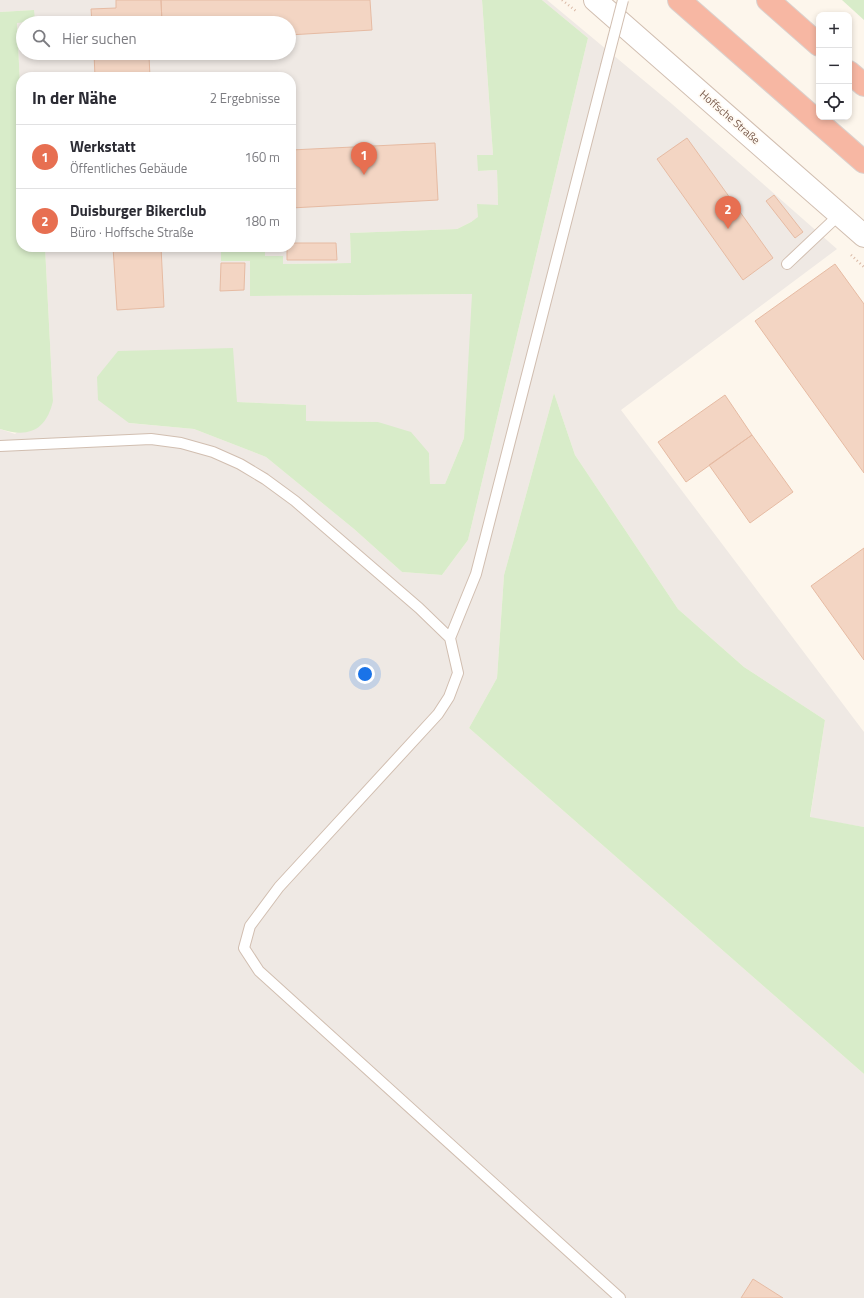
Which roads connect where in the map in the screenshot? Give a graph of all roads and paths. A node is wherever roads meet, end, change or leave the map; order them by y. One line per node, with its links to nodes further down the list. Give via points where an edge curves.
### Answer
1 (595, 0): 9 (street, Hoffsche Straße)
2 (623, 0): 13 (lane, bridge, via 476,574 462,614)
3 (679, 0): 8 (highway)
4 (768, 0): 5 (highway)
5 (816, 42)
6 (852, 75): 7 (highway)
7 (864, 85)
8 (864, 162)
9 (840, 214): 10 (street, Hoffsche Straße); 11 (lane)
10 (864, 236)
11 (787, 264)
12 (0, 446): 13 (lane, via 151,440 181,443 213,452 240,464 295,501)
13 (450, 638): 14 (lane, via 458,673 449,697 438,714 279,887 250,926 244,948 259,971)
14 (620, 1298)

